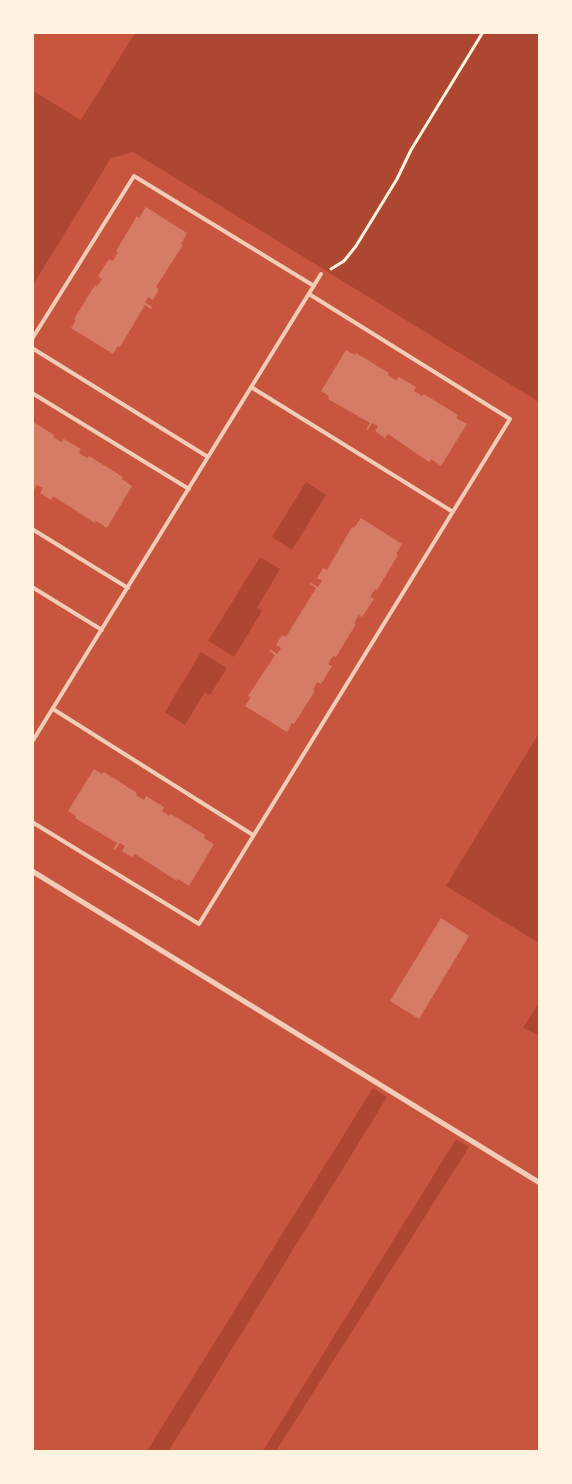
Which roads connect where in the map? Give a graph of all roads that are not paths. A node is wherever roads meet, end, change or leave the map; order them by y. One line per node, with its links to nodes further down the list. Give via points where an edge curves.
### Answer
1 (322, 274): 2 (lane)
2 (314, 286): 3 (lane); 4 (lane, via 134,176)
3 (309, 294): 6 (lane); 10 (lane, via 510,419)
4 (32, 339)
5 (32, 348): 8 (lane)
6 (251, 388): 8 (lane); 10 (lane)
7 (32, 393): 9 (lane)
8 (208, 457): 9 (lane)
9 (188, 489): 13 (lane)
10 (453, 512): 18 (lane)
11 (32, 529): 13 (lane)
12 (32, 587): 14 (lane)
13 (128, 588): 14 (lane)
14 (102, 630): 15 (lane)
15 (53, 709): 16 (lane); 18 (lane)
16 (32, 742)
17 (32, 822): 18 (lane, via 199,924)
18 (254, 835)
19 (32, 871): 20 (street)
20 (540, 1183)

